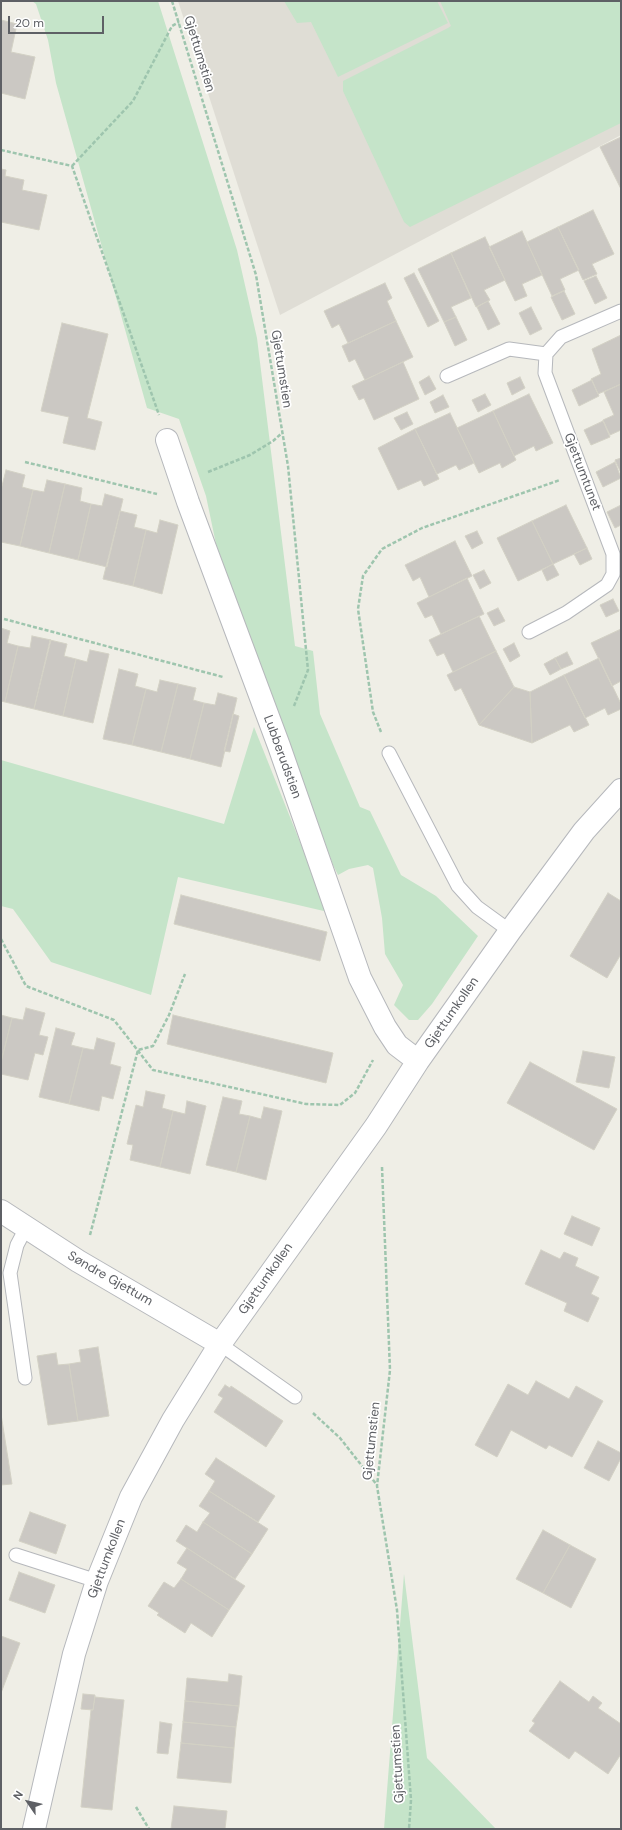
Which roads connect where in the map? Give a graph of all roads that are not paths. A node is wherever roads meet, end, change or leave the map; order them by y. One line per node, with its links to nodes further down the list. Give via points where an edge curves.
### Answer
1 (621, 311): 2 (lane, via 561,337)
2 (546, 354): 3 (lane, via 509,349); 5 (lane, Gjettumtunet, via 545,373 613,554 613,574 607,585 566,613)
3 (447, 376)
4 (168, 440): 9 (street, Lubberudstien, via 188,502 279,746 360,978 397,1045)
5 (528, 632)
6 (389, 753): 8 (lane, via 458,886 477,907)
7 (621, 790): 8 (street, Gjettumkollen, via 584,832)
8 (510, 931): 9 (street, Gjettumkollen)
9 (418, 1061): 12 (street, Gjettumkollen, via 376,1126)
10 (1, 1211): 11 (street, Søndre Gjettum)
11 (26, 1228): 12 (street, Søndre Gjettum); 13 (lane, via 17,1245 10,1272)
12 (220, 1344): 14 (lane); 16 (street, Gjettumkollen, via 173,1420 131,1497)
13 (25, 1378)
14 (295, 1397)
15 (16, 1555): 16 (lane)
16 (97, 1582): 17 (street, Gjettumkollen, via 74,1654)
17 (34, 1829)

